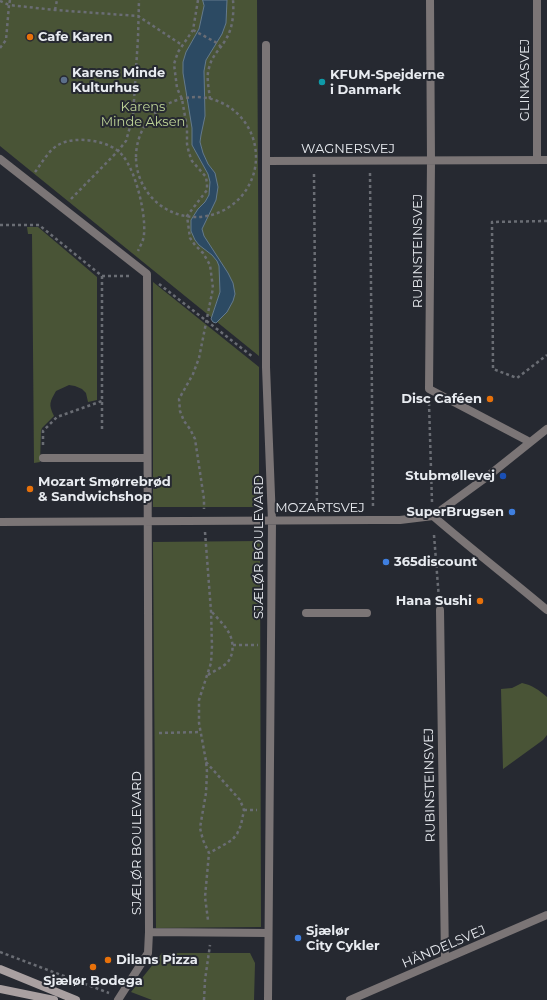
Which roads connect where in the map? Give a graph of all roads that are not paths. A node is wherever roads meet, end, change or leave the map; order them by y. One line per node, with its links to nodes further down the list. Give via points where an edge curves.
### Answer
1 (430, 0): 8 (street, RUBINSTEINSVEJ)
2 (537, 0): 5 (street, GLINKASVEJ)
3 (266, 44): 7 (street)
4 (0, 159): 12 (street, SJÆLØR BOULEVARD, via 147,275)
5 (537, 160): 6 (street, WAGNERSVEJ); 8 (street, WAGNERSVEJ)
6 (547, 160)
7 (266, 161): 8 (street, WAGNERSVEJ); 15 (street, SJÆLØR BOULEVARD, via 266,367)
8 (431, 161): 10 (street, RUBINSTEINSVEJ, via 429,389)
9 (547, 429): 10 (street)
10 (530, 442): 13 (street)
11 (43, 458): 12 (street)
12 (147, 458): 14 (street, SJÆLØR BOULEVARD)
13 (433, 516): 15 (street, MOZARTSVEJ, via 400,520); 18 (street)
14 (147, 521): 15 (street, MOZARTSVEJ); 16 (street, MOZARTSVEJ); 22 (street, SJÆLØR BOULEVARD)
15 (272, 521): 23 (street, SJÆLØR BOULEVARD, via 274,612 271,645)
16 (0, 522)
17 (440, 610): 24 (street, RUBINSTEINSVEJ)
18 (547, 610)
19 (306, 613): 20 (street)
20 (367, 613)
21 (547, 915): 24 (street, HÄNDELSVEJ)
22 (149, 932): 23 (street, SJÆLØR BOULEVARD); 27 (street, SJÆLØR BOULEVARD, via 148,953)
23 (268, 932): 30 (street, SJÆLØR BOULEVARD)
24 (445, 959): 31 (street, HÄNDELSVEJ)
25 (0, 969): 29 (street)
26 (0, 989): 28 (street)
27 (119, 999)
28 (54, 1000)
29 (76, 1000)
30 (268, 1000)
31 (350, 1000)

